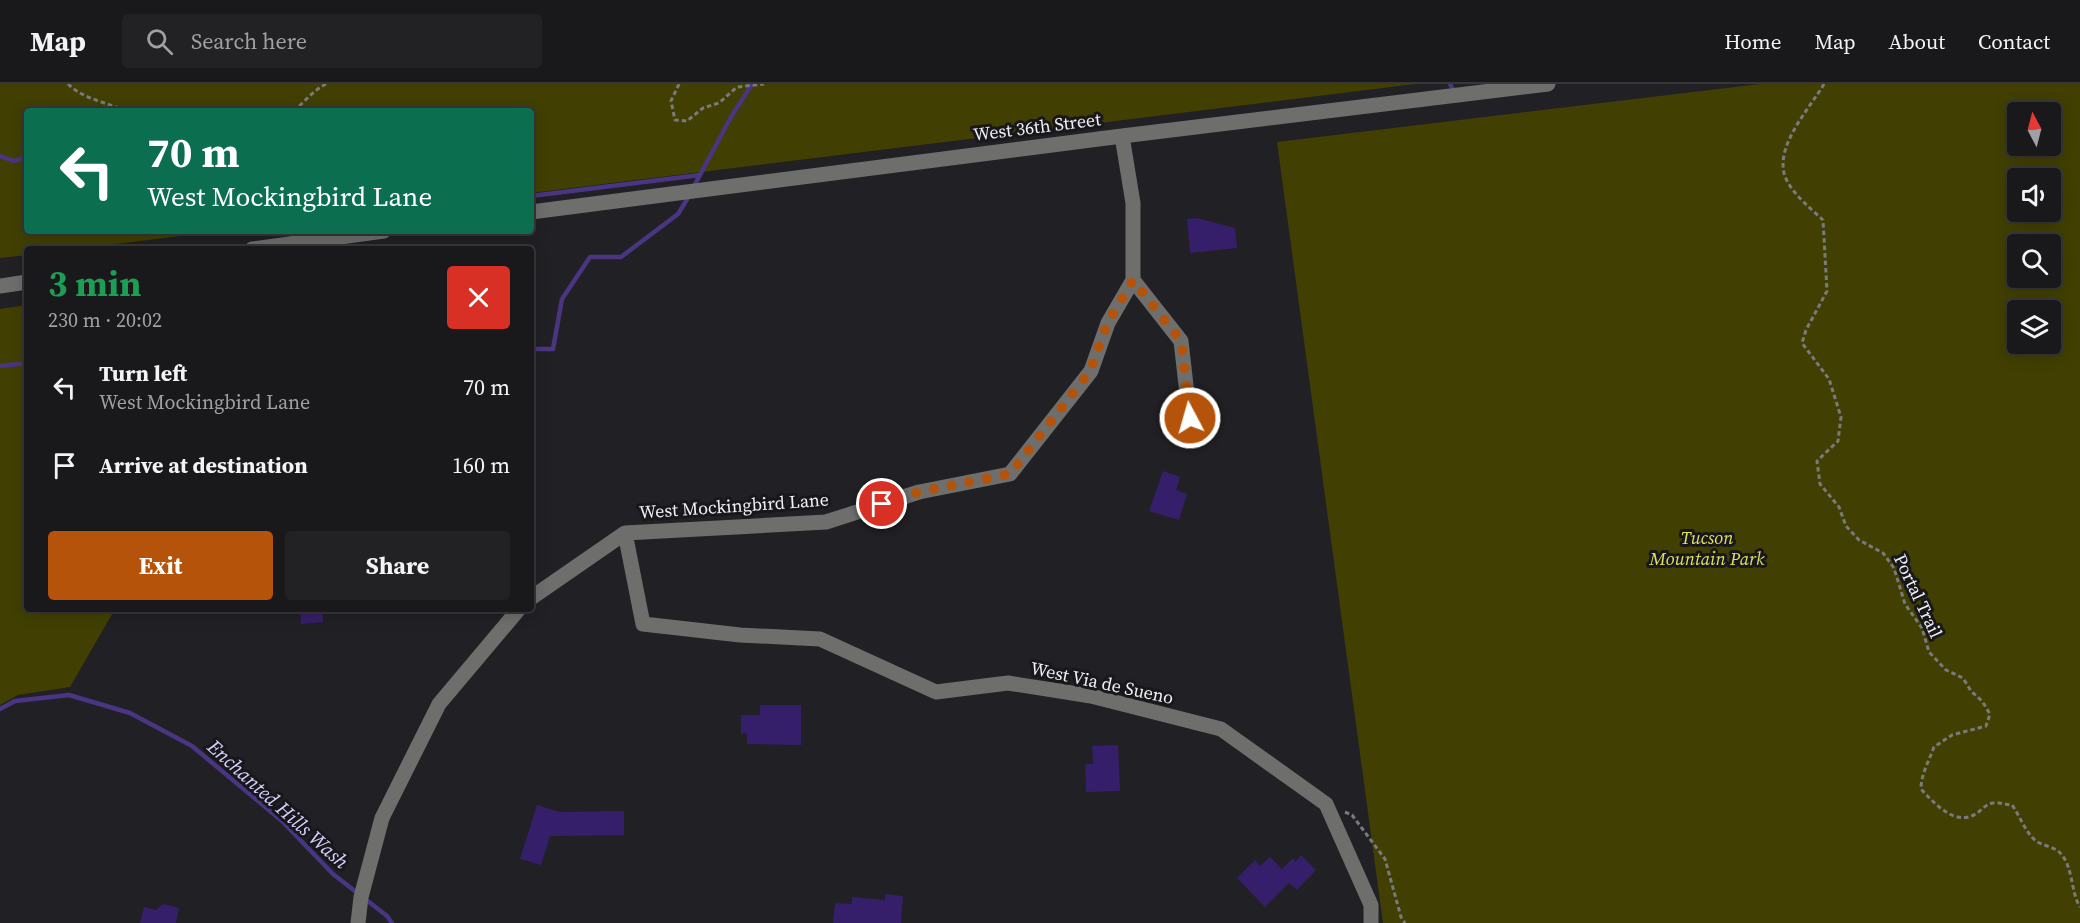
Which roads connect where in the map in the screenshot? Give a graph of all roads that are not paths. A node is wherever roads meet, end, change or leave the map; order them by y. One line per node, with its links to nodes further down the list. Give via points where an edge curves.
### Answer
1 (1548, 84): 2 (street, West 36th Street)
2 (1122, 136): 3 (street, West 36th Street); 6 (street, via 1133,203)
3 (534, 212)
4 (362, 234): 5 (street)
5 (274, 246)
6 (1133, 280): 9 (street, via 1181,341); 10 (street, West Mockingbird Lane, via 1108,322 1090,371 1010,474 919,492 826,522)
7 (24, 282): 8 (street)
8 (0, 285)
9 (1192, 438)
10 (625, 533): 11 (street, West Mockingbird Lane); 14 (street, West Via de Sueno, via 643,624 820,639 936,692 1008,683 1091,696 1221,729 1326,804 1371,906)
11 (534, 594)
12 (516, 612): 13 (street, via 438,704 382,818)
13 (358, 923)
14 (1371, 923)

